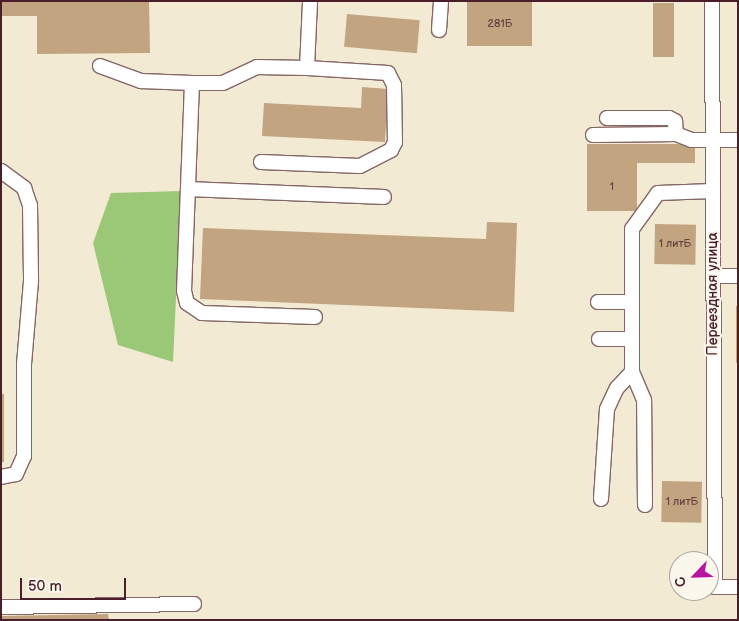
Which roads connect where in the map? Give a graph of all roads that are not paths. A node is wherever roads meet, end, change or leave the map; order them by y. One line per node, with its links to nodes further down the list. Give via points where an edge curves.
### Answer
1 (310, 1): 6 (street)
2 (441, 1): 4 (street)
3 (712, 1): 11 (street, Переездная улица)
4 (439, 30)
5 (100, 66): 7 (street, via 141,81)
6 (307, 68): 7 (street, via 257,68 222,83); 13 (street, via 388,73 394,85 395,142 391,150 360,166)
7 (192, 83): 15 (street)
8 (607, 118): 9 (street, via 672,118)
9 (676, 134): 10 (street); 11 (street)
10 (592, 135)
11 (712, 140): 12 (street); 16 (street, Переездная улица)
12 (738, 140)
13 (261, 162)
14 (1, 171): 26 (street, via 24,188 30,205 31,272 24,364 24,456 16,474)
15 (188, 189): 17 (street); 22 (street, via 184,291 194,310)
16 (713, 192): 18 (street, Переездная улица); 21 (street, via 663,192 651,199 632,229)
17 (384, 197)
18 (713, 276): 19 (street); 29 (street, Переездная улица, via 715,587)
19 (738, 276)
20 (598, 302): 21 (street)
21 (632, 302): 24 (street)
22 (315, 317)
23 (599, 339): 24 (street)
24 (632, 339): 25 (street)
25 (632, 372): 27 (street, via 617,388 607,409); 28 (street, via 644,400)
26 (1, 477)
27 (601, 499)
28 (645, 505)
29 (738, 587)
30 (194, 604): 31 (street)
31 (1, 607)

